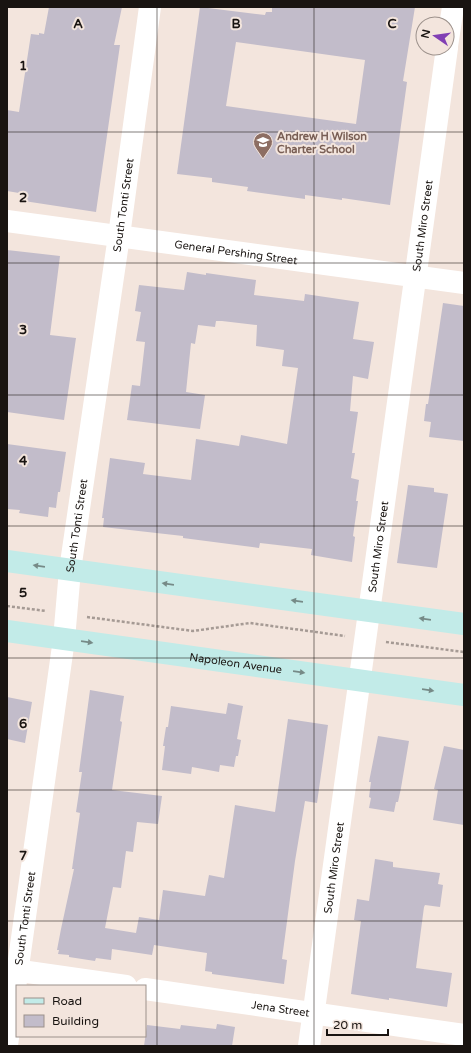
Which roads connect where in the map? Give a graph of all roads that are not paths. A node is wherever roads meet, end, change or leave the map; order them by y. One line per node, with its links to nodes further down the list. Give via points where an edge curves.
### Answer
1 (150, 7): 4 (street, South Tonti Street)
2 (446, 56): 5 (street, South Miro Street)
3 (7, 221): 4 (street, General Pershing Street)
4 (119, 236): 5 (street, General Pershing Street); 8 (street, South Tonti Street)
5 (415, 276): 6 (street, General Pershing Street); 9 (street, South Miro Street)
6 (464, 283)
7 (7, 561): 8 (main road, one-way to 7)
8 (70, 570): 9 (main road, one-way to 8); 12 (street, South Tonti Street)
9 (368, 611): 10 (main road, one-way to 9); 13 (street, South Miro Street)
10 (464, 624)
11 (7, 631): 12 (main road, Napoleon Avenue)
12 (64, 639): 13 (main road, Napoleon Avenue, one-way to 13); 15 (street, South Tonti Street)
13 (359, 680): 14 (main road, Napoleon Avenue, one-way to 14); 18 (street, South Miro Street)
14 (464, 695)
15 (13, 969): 16 (street); 20 (street, South Tonti Street)
16 (119, 985)
17 (146, 989): 18 (street, Jena Street)
18 (313, 1013): 19 (street, Jena Street); 21 (street, South Miro Street)
19 (464, 1035)
20 (7, 1045)
21 (309, 1046)

